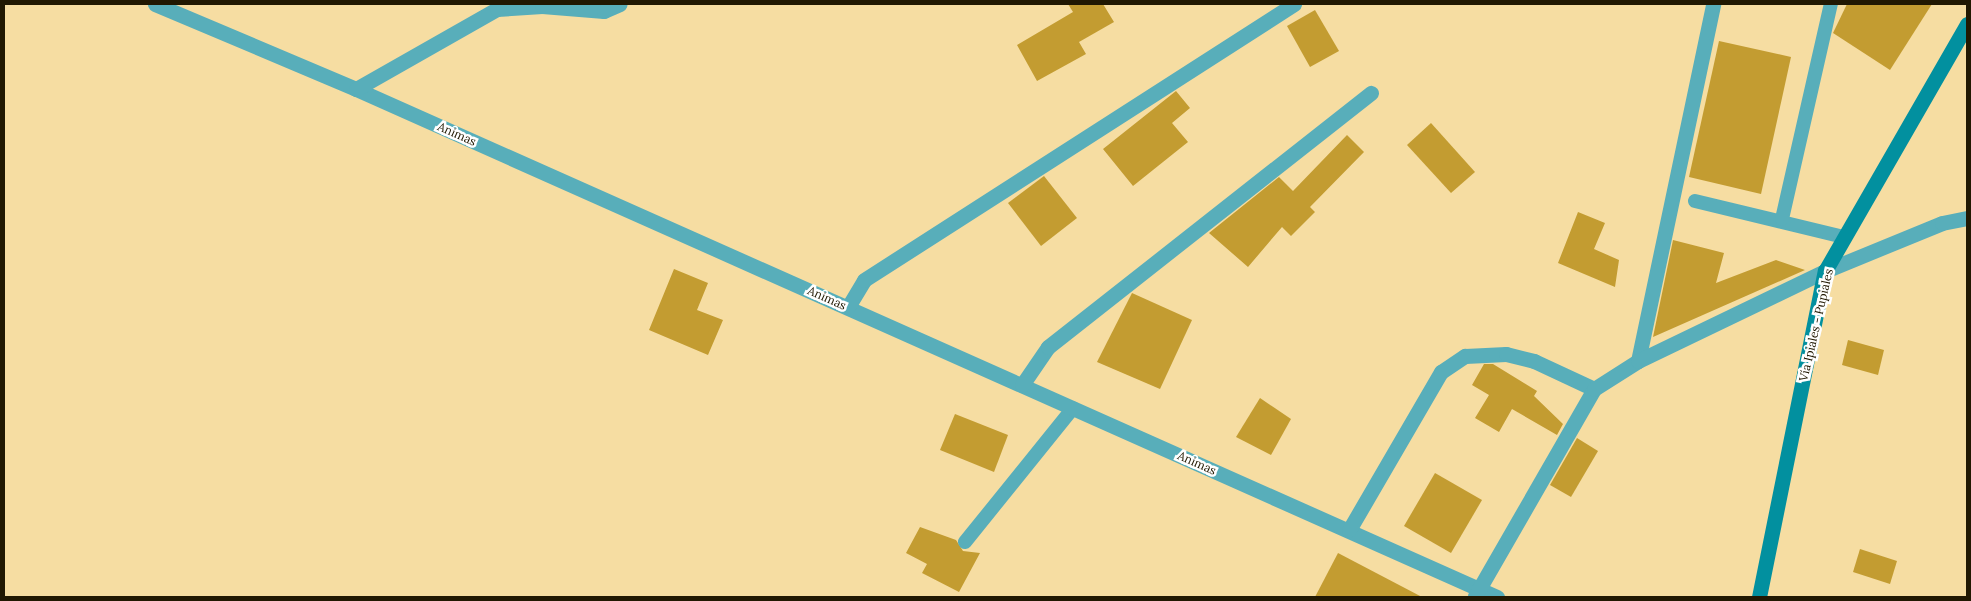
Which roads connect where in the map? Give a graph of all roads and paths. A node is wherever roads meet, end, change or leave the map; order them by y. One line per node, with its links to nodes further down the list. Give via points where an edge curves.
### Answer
1 (155, 4): 7 (street, Animas)
2 (620, 4): 7 (street, via 604,12 542,6 497,9)
3 (1294, 4): 14 (street, via 864,280)
4 (1713, 4): 15 (street)
5 (1832, 4): 11 (lane)
6 (1967, 24): 12 (main road, Vía Ipiales - Pupiales)
7 (356, 89): 14 (street, Animas)
8 (1371, 93): 16 (street, via 1048,347)
9 (1695, 201): 11 (lane)
10 (1967, 218): 13 (street, via 1942,223)
11 (1782, 219): 12 (lane)
12 (1844, 237): 13 (main road, Vía Ipiales - Pupiales)
13 (1826, 271): 15 (street); 23 (main road, Vía Ipiales - Pupiales)
14 (848, 307): 16 (street, Animas)
15 (1638, 361): 17 (street)
16 (1022, 385): 18 (street, Animas)
17 (1594, 389): 19 (street, via 1534,361 1506,354 1465,356 1441,372); 21 (street)
18 (1073, 408): 19 (street, Animas); 20 (lane)
19 (1349, 530): 21 (street, Animas)
20 (965, 542)
21 (1477, 593): 22 (street, Animas)
22 (1497, 597)
23 (1759, 597)

